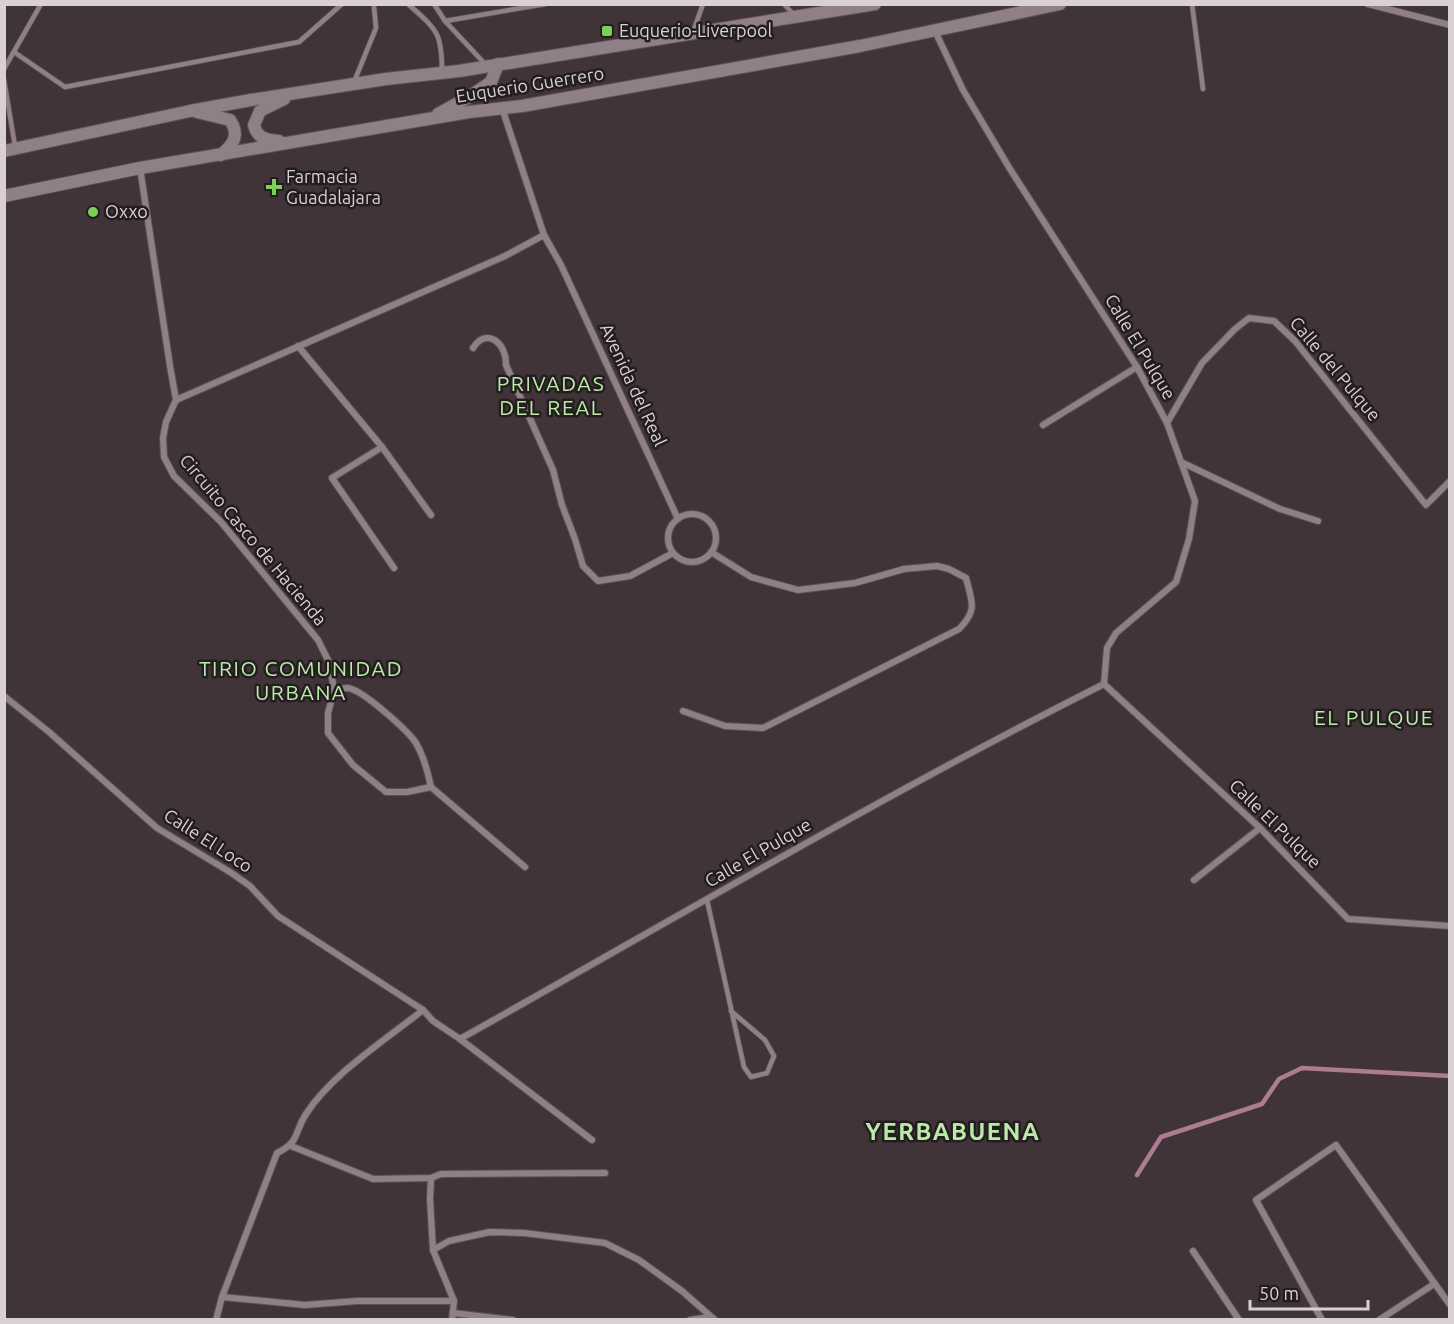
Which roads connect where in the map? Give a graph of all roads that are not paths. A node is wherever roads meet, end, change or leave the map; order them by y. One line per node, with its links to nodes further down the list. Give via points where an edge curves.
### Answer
1 (41, 4): 21 (lane)
2 (342, 4): 21 (lane, via 299,42 65,87)
3 (408, 4): 24 (lane, via 433,27 442,46)
4 (434, 4): 17 (lane)
5 (504, 4): 15 (lane)
6 (545, 4): 12 (lane)
7 (703, 4): 20 (lane)
8 (784, 4): 16 (lane)
9 (1060, 4): 19 (main road, Euquerio Guerrero)
10 (1192, 4): 27 (lane)
11 (1368, 4): 18 (street)
12 (538, 5): 15 (lane)
13 (872, 5): 16 (main road, Euquerio Guerrero)
14 (374, 7): 26 (lane, via 376,28)
15 (501, 12): 17 (lane)
16 (796, 17): 20 (main road, Euquerio Guerrero)
17 (446, 21): 22 (lane)
18 (1449, 25)
19 (935, 32): 29 (main road, Euquerio Guerrero); 40 (street, Calle El Pulque, via 963,90 1004,159)
20 (692, 34): 22 (main road, Euquerio Guerrero)
21 (14, 52): 23 (lane)
22 (493, 65): 24 (main road, Euquerio Guerrero); 31 (main road, via 491,82)
23 (4, 69)
24 (442, 72): 26 (main road, Euquerio Guerrero)
25 (4, 80): 33 (lane)
26 (353, 84): 28 (main road, Euquerio Guerrero)
27 (1203, 90)
28 (296, 94): 30 (main road, Euquerio Guerrero); 32 (main road, via 264,108 254,125 258,135 266,140)
29 (502, 108): 31 (main road, Euquerio Guerrero); 37 (street, Avenida del Real)
30 (190, 111): 33 (main road, Euquerio Guerrero); 34 (main road, via 230,120 235,128 234,144)
31 (426, 120): 32 (main road, Euquerio Guerrero)
32 (293, 143): 34 (main road, Euquerio Guerrero)
33 (10, 150)
34 (220, 155): 35 (main road, Euquerio Guerrero)
35 (140, 168): 36 (main road, Euquerio Guerrero); 41 (street)
36 (4, 196)
37 (544, 235): 38 (street, via 505,256); 48 (street, Avenida del Real)
38 (298, 346): 41 (street); 44 (street)
39 (472, 348): 50 (street, via 477,341 488,338 504,348 506,365 553,470 583,566 598,581 630,576)
40 (1137, 367): 42 (street, Calle El Pulque); 43 (street)
41 (176, 400): 54 (street, Circuito Casco de Hacienda, via 163,438 164,457 174,476 221,522 318,640 330,664)
42 (1167, 423): 45 (street, Calle El Pulque); 46 (street, Calle del Pulque, via 1202,363 1235,328 1250,318 1274,321 1295,341 1426,505)
43 (1042, 425)
44 (382, 447): 47 (street); 52 (street, via 332,478)
45 (1181, 462): 49 (street, via 1280,509); 53 (street, Calle El Pulque, via 1195,501 1176,582 1116,633 1107,648)
46 (1449, 481)
47 (431, 515)
48 (678, 519): 50 (street, via 670,529 668,541); 51 (street, via 690,514 703,517 713,526 716,540)
49 (1318, 521)
50 (673, 552): 51 (street, via 681,560 692,562 703,560)
51 (711, 552): 56 (street, via 751,577 798,590 937,566 966,578 974,607 969,620 959,629 763,728 725,726)
52 (394, 568)
53 (1104, 684): 58 (street, Calle El Pulque); 61 (street, Calle El Pulque, via 989,742)
54 (334, 691): 57 (street, via 348,687 385,712 415,742); 57 (street, via 328,733 353,765 386,792)
55 (4, 696): 63 (street, Calle El Loco, via 157,828 230,872 250,886 278,916)
56 (683, 711)
57 (431, 787): 59 (street)
58 (1260, 828): 60 (street); 62 (street, Calle El Pulque, via 1348,919)
59 (525, 867)
60 (1194, 880)
61 (707, 900): 64 (lane); 65 (street, Calle El Pulque)
62 (1449, 926)
63 (423, 1010): 65 (street, Calle El Loco); 67 (street, via 331,1083 305,1115)
64 (731, 1011): 64 (lane, via 744,1067 751,1077 767,1073 774,1056 765,1040)
65 (460, 1039): 66 (street)
66 (592, 1140)
67 (291, 1146): 69 (street, via 373,1179); 73 (street, via 277,1153)
68 (606, 1173): 69 (street, via 441,1174)
69 (431, 1178): 70 (street)
70 (433, 1250): 74 (street); 77 (street, via 449,1241 490,1232 605,1243 639,1260)
71 (1193, 1251): 81 (street)
72 (1434, 1284): 75 (street); 82 (street, via 1336,1145 1256,1200); 83 (street)
73 (222, 1297): 74 (street, via 305,1305); 78 (street)
74 (454, 1301): 76 (street)
75 (1449, 1305)
76 (453, 1316): 79 (street)
77 (712, 1318): 80 (street)
78 (216, 1320)
79 (513, 1320)
80 (690, 1320)
81 (1239, 1320)
82 (1322, 1320)
83 (1379, 1320)

